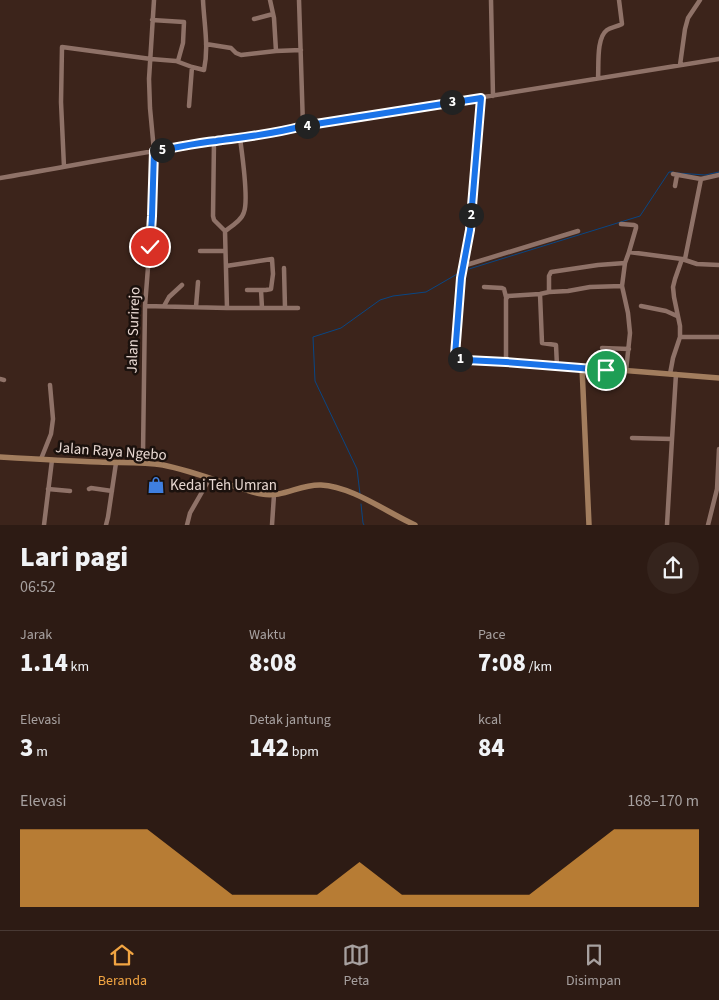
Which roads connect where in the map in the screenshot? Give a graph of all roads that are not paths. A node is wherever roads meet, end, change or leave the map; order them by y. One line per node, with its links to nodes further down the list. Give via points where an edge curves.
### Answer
1 (154, 0): 10 (street, Jalan Surirejo)
2 (203, 0): 11 (street)
3 (270, 0): 8 (street)
4 (299, 0): 12 (street)
5 (491, 0): 20 (street)
6 (620, 0): 19 (street, via 622,24 602,35)
7 (700, 0): 17 (street, via 688,18)
8 (273, 14): 9 (street); 13 (street)
9 (254, 19)
10 (152, 20): 14 (street, Jalan Surirejo); 16 (street, via 184,22)
11 (206, 44): 13 (street, via 231,48 241,55); 18 (street, via 204,69)
12 (300, 50): 13 (street); 23 (street)
13 (276, 51)
14 (151, 59): 16 (street); 26 (street, Jalan Surirejo, via 149,79); 27 (street, via 62,48)
15 (719, 59): 17 (street)
16 (178, 61): 18 (street)
17 (680, 65): 19 (street)
18 (192, 67): 22 (street)
19 (598, 78): 20 (street)
20 (493, 96): 21 (street)
21 (481, 98): 23 (street); 42 (street, via 470,230)
22 (189, 106)
23 (303, 126): 24 (street)
24 (240, 138): 25 (street); 33 (street, via 245,210)
25 (214, 141): 26 (street); 33 (street, via 213,216)
26 (154, 151): 27 (street); 53 (street, Jalan Surirejo)
27 (64, 167): 29 (street)
28 (719, 175): 30 (street)
29 (0, 178)
30 (701, 179): 31 (street, via 675,174); 38 (street)
31 (675, 186)
32 (621, 224): 37 (street, via 636,226)
33 (226, 231): 36 (street)
34 (578, 231): 42 (street)
35 (200, 251): 36 (street)
36 (225, 252): 41 (street)
37 (629, 252): 38 (street); 39 (street)
38 (683, 259): 40 (street, via 697,264); 61 (street, via 673,287)
39 (625, 263): 46 (street); 50 (street, via 551,272)
40 (719, 265)
41 (226, 266): 49 (street, via 272,259 272,286 269,290); 57 (street)
42 (463, 266): 66 (street, via 455,355 466,360)
43 (284, 268): 59 (street)
44 (198, 282): 56 (street)
45 (182, 285): 54 (street)
46 (622, 286): 50 (street); 65 (street, via 628,313)
47 (484, 287): 52 (street, via 502,288)
48 (247, 290): 49 (street)
49 (262, 290): 58 (street)
50 (549, 292): 51 (street)
51 (540, 294): 52 (street); 67 (street, via 542,343 556,345)
52 (506, 298): 66 (street)
53 (146, 306): 54 (street); 76 (street, Jalan Surirejo)
54 (164, 306): 56 (street)
55 (641, 306): 61 (street)
56 (196, 307): 57 (street)
57 (227, 308): 58 (street)
58 (262, 308): 59 (street)
59 (285, 308): 60 (street)
60 (298, 308)
61 (677, 316): 62 (street)
62 (680, 337): 63 (street); 70 (street, via 673,358)
63 (719, 337)
64 (602, 348): 65 (street)
65 (629, 349): 69 (street)
66 (506, 362): 67 (street)
67 (556, 366): 68 (street)
68 (582, 368): 69 (street); 95 (street)
69 (626, 371): 70 (street)
70 (673, 374): 71 (street); 74 (street)
71 (719, 378)
72 (50, 385): 78 (street, via 53,420)
73 (632, 438): 74 (street)
74 (672, 439): 96 (street)
75 (719, 449): 86 (street)
76 (143, 453): 81 (street); 82 (street, Jalan Surirejo)
77 (0, 457): 78 (street, Jalan Raya Ngebo)
78 (42, 459): 79 (street, Jalan Raya Ngebo)
79 (52, 460): 80 (street, Jalan Raya Ngebo); 84 (street)
80 (116, 463): 81 (street, Jalan Raya Ngebo); 88 (street)
81 (136, 463): 82 (street, Jalan Raya Ngebo)
82 (147, 463): 83 (street, Jalan Raya Ngebo)
83 (210, 478): 89 (street, Jalan Raya Ngebo); 92 (street, via 190,513)
84 (48, 489): 87 (street); 90 (street)
85 (89, 489): 88 (street)
86 (718, 489): 97 (street)
87 (70, 490)
88 (112, 491): 91 (street)
89 (274, 495): 93 (street); 94 (street, Jalan Raya Ngebo, via 306,486 329,486 363,498)
90 (44, 525)
91 (106, 525)
92 (187, 525)
93 (272, 525)
94 (415, 525)
95 (589, 525)
96 (667, 525)
97 (708, 525)

